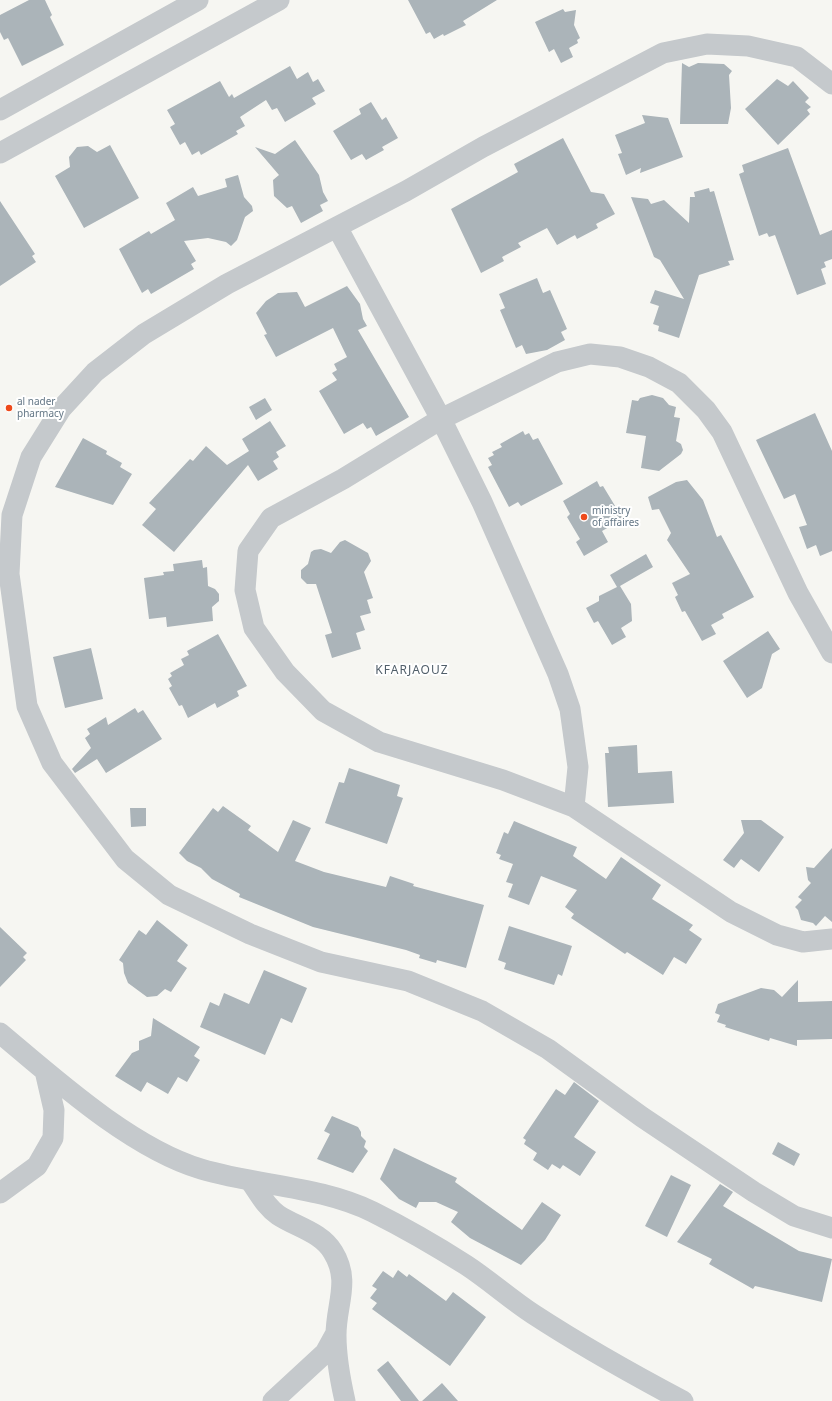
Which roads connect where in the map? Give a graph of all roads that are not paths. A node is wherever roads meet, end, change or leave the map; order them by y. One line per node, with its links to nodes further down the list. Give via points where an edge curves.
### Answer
1 (198, 0): 4 (street)
2 (279, 0): 5 (street)
3 (832, 84): 6 (street, via 797,57 748,46 707,44 663,53)
4 (0, 110)
5 (0, 153)
6 (337, 227): 7 (street); 15 (street, via 227,284 144,334 90,378 61,409 31,457 12,515 9,574 28,706 52,763 125,859 168,895 250,934 321,962 408,981 482,1010 548,1049 642,1117 754,1192 794,1216)
7 (441, 419): 8 (street, via 558,362 590,354 620,357 649,367 679,383 706,410 722,432 798,592); 9 (street, via 482,502 558,674 570,709 578,767); 9 (street, via 343,479 271,518 248,551 245,590 254,628 284,672 323,711 337,719 379,742 503,780)
8 (832, 653)
9 (574, 807): 10 (street, via 731,912 777,934 803,942)
10 (832, 939)
11 (0, 1033): 12 (street)
12 (45, 1071): 13 (street, via 114,1123 153,1148 201,1169); 14 (street, via 54,1110 53,1138 37,1166)
13 (251, 1182): 16 (street, via 278,1215 322,1240 333,1250 343,1279); 19 (street, via 336,1198 370,1211 467,1266 531,1313 609,1362)
14 (0, 1193)
15 (832, 1228)
16 (336, 1333): 17 (street, via 325,1352); 18 (street, via 337,1360)
17 (273, 1401)
18 (345, 1401)
19 (683, 1401)

